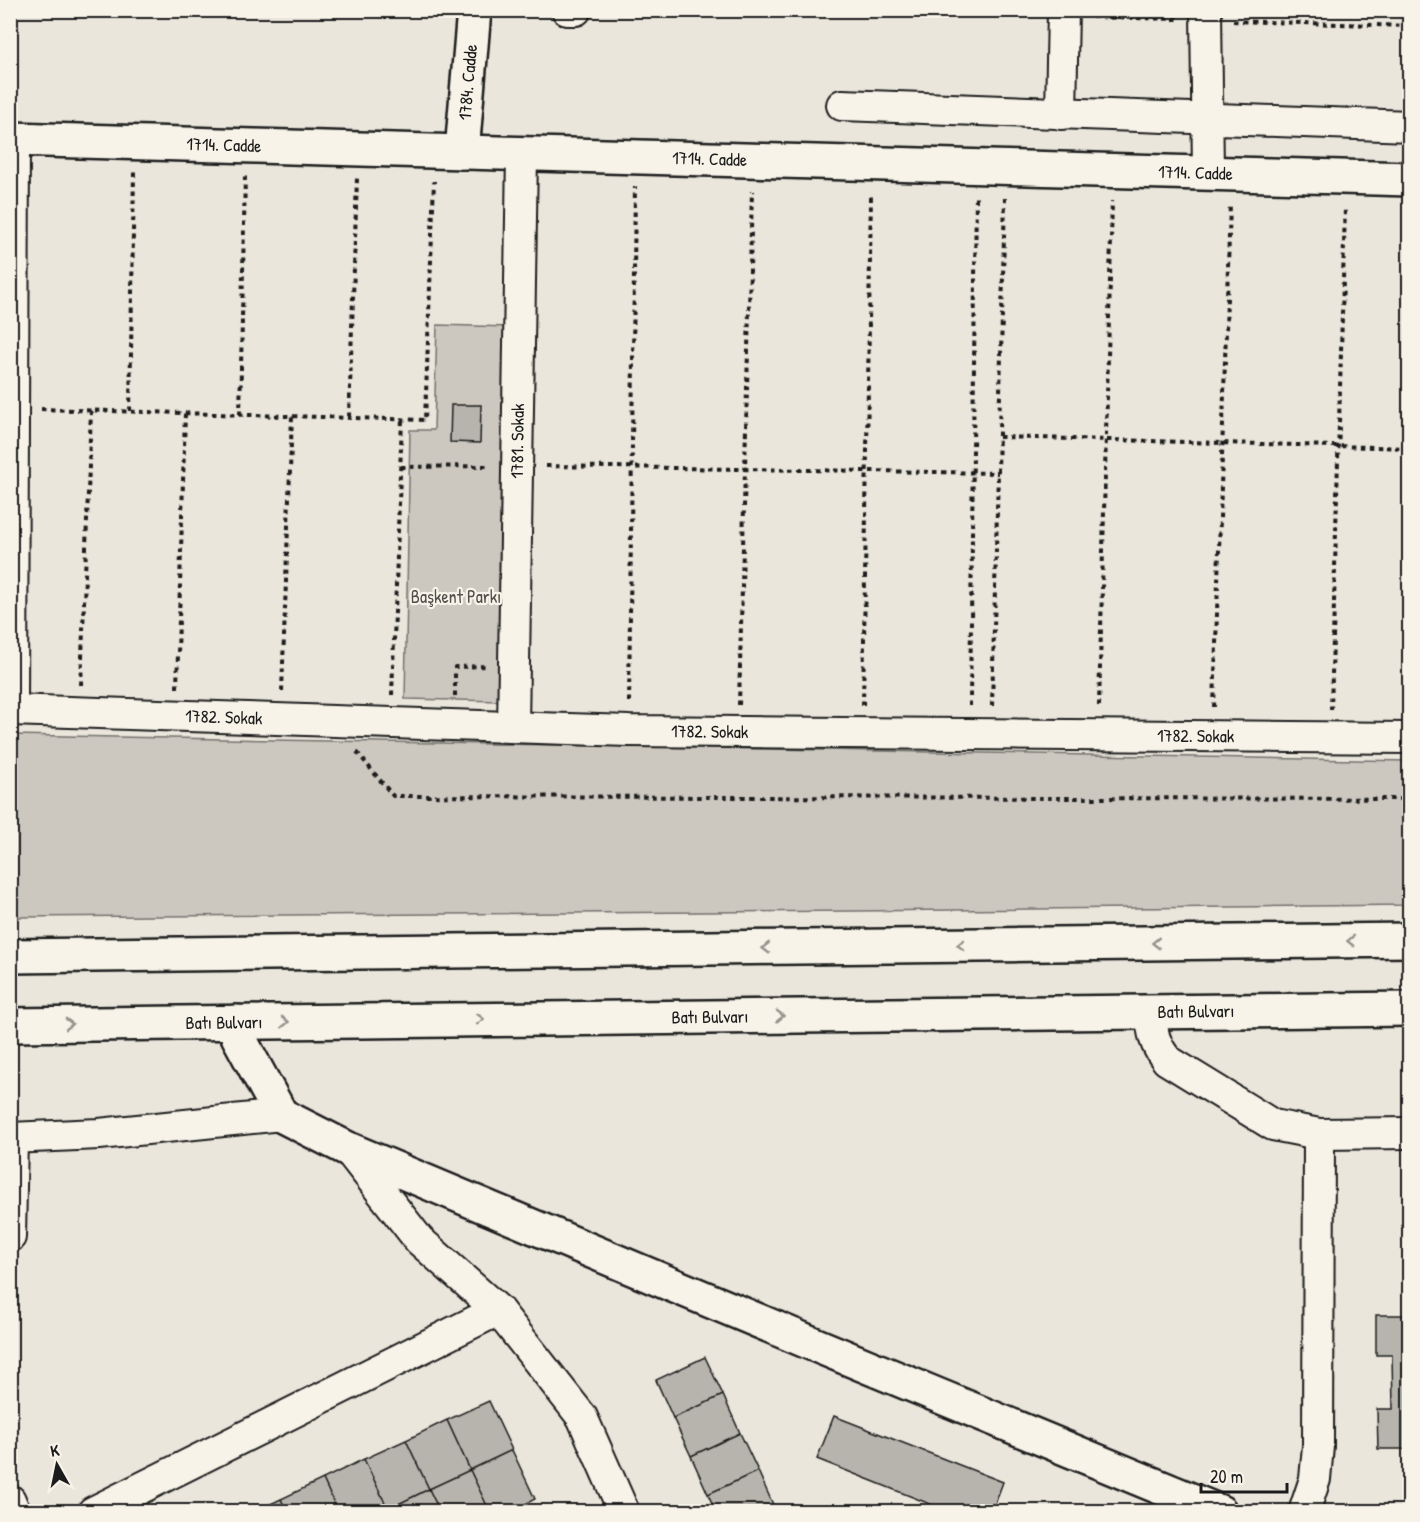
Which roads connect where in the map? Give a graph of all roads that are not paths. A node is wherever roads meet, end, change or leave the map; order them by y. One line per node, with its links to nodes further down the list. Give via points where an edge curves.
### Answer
1 (474, 10): 11 (main road, 1784. Cadde)
2 (567, 10): 3 (street)
3 (576, 10)
4 (1063, 13): 7 (street)
5 (1206, 15): 8 (street)
6 (842, 105): 7 (street)
7 (1061, 114): 8 (street)
8 (1208, 118): 9 (street); 13 (street)
9 (1410, 126)
10 (12, 139): 11 (main road, 1714. Cadde); 15 (street)
11 (449, 151): 12 (main road, 1714. Cadde)
12 (522, 154): 13 (main road, 1714. Cadde); 17 (street, 1781. Sokak)
13 (1220, 173): 14 (main road, 1714. Cadde)
14 (1410, 179)
15 (12, 374): 16 (street)
16 (11, 710): 17 (street, 1782. Sokak)
17 (513, 727): 18 (street, 1782. Sokak)
18 (1410, 738)
19 (1410, 940): 20 (main road, one-way to 20)
20 (10, 956)
21 (1410, 1009): 22 (main road, Batı Bulvarı)
22 (1150, 1012): 23 (main road, Batı Bulvarı, one-way to 22); 27 (street, via 1155,1041 1167,1060 1273,1125)
23 (236, 1022): 24 (main road, Batı Bulvarı, one-way to 23); 25 (main road, via 238,1036)
24 (10, 1025)
25 (282, 1115): 28 (street, via 99,1134); 29 (main road)
26 (1410, 1133): 27 (street)
27 (1318, 1134): 37 (street, via 1317,1446 1315,1479)
28 (11, 1138): 30 (street)
29 (348, 1149): 31 (street, via 419,1240); 36 (main road)
30 (10, 1237)
31 (498, 1310): 34 (street); 35 (street, via 582,1417)
32 (10, 1500): 33 (street)
33 (15, 1512)
34 (93, 1512)
35 (624, 1512)
36 (1220, 1512)
37 (1304, 1512)

